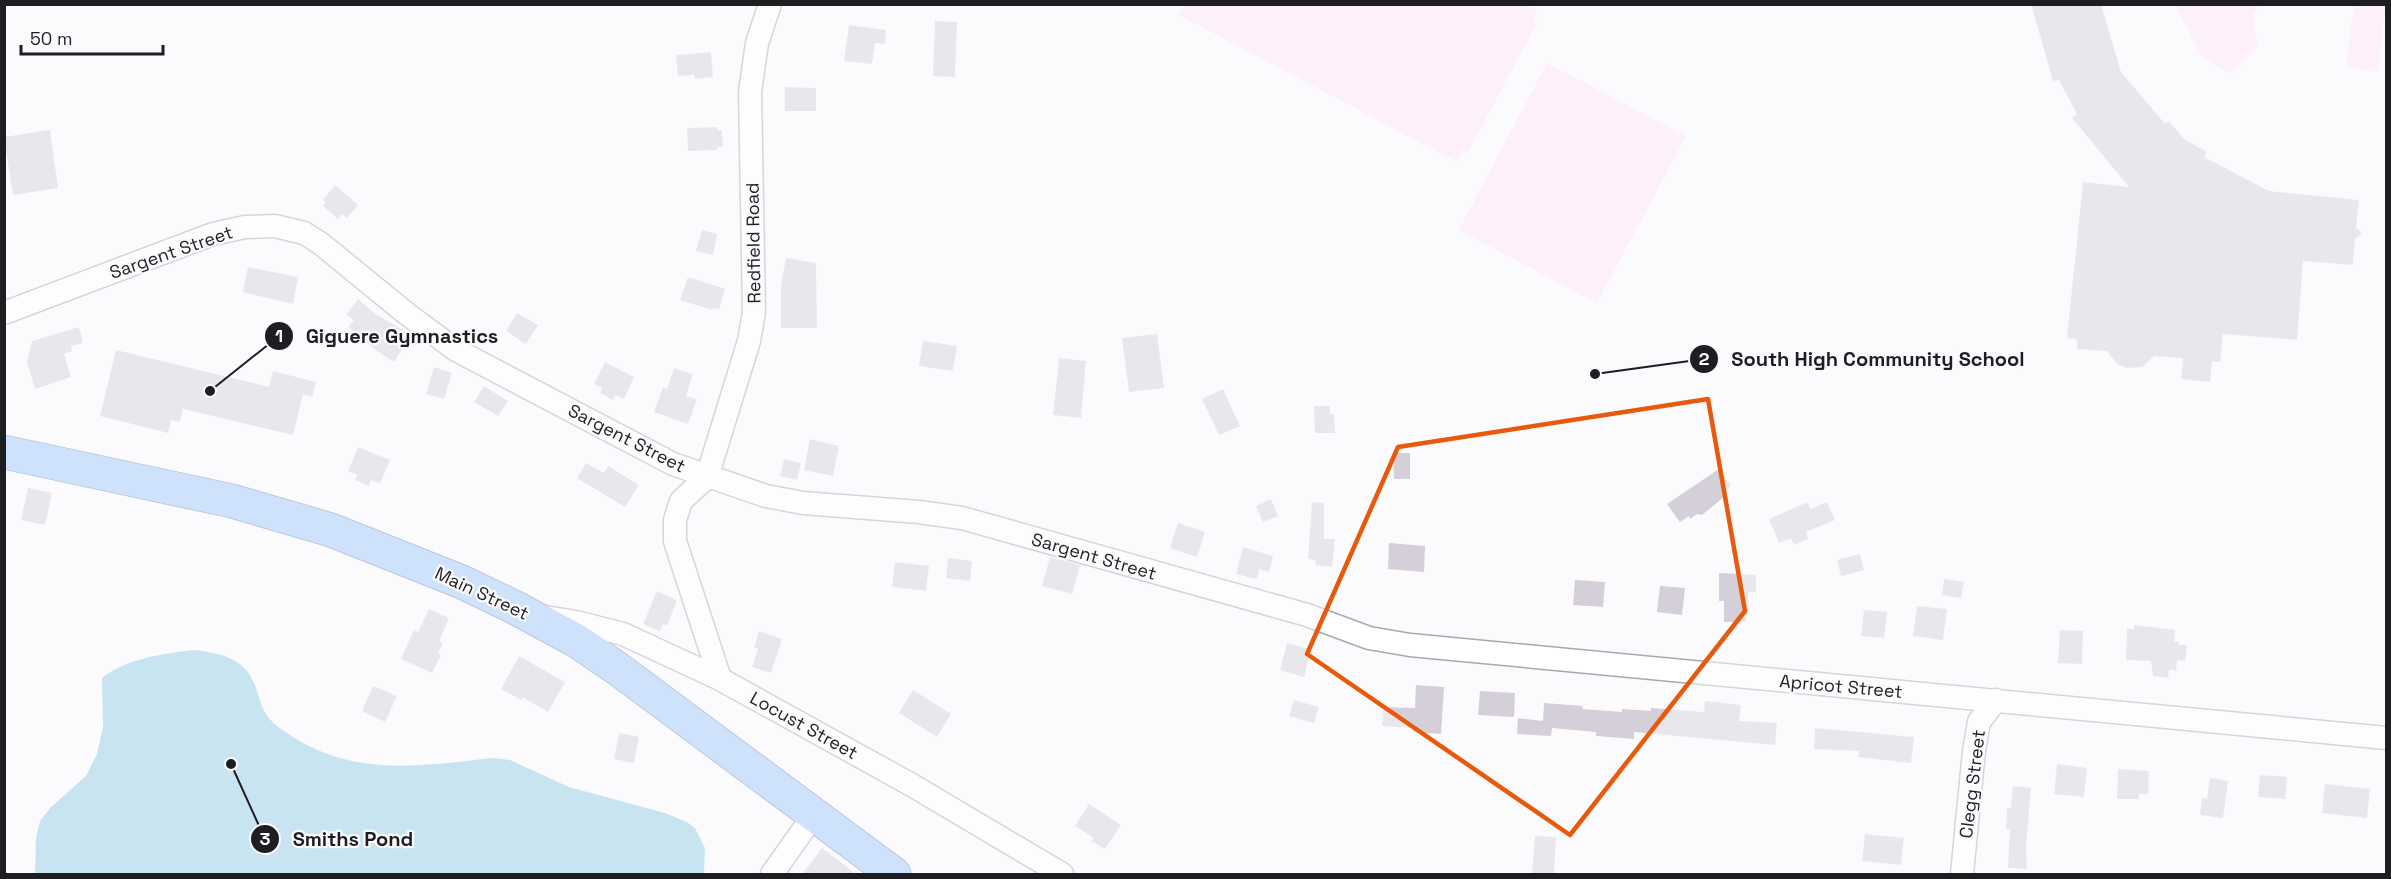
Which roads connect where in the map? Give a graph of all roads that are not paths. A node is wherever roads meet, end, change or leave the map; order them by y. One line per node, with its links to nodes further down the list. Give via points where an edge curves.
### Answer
1 (770, 4): 4 (street, Redfield Road, via 757,43 750,92 754,312 749,341)
2 (4, 313): 4 (street, Sargent Street, via 213,234 260,226 290,229 320,243 456,350 673,464)
3 (4, 452): 6 (highway, Main Street, via 299,519 441,573)
4 (707, 477): 5 (street, Sargent Street, via 803,503 962,518); 7 (street, via 681,501 674,536)
5 (1300, 614): 8 (street, Apricot Street, via 1369,638 1410,645)
6 (529, 615): 7 (street, Locust Street, via 576,621 623,634); 10 (highway, Main Street, via 618,669)
7 (720, 679): 13 (street, Locust Street)
8 (1996, 700): 9 (street, Apricot Street); 14 (street, Clegg Street, via 1979,722)
9 (2386, 738)
10 (813, 816): 11 (street); 12 (highway, Main Street)
11 (772, 874)
12 (894, 874)
13 (1062, 874)
14 (1962, 874)

